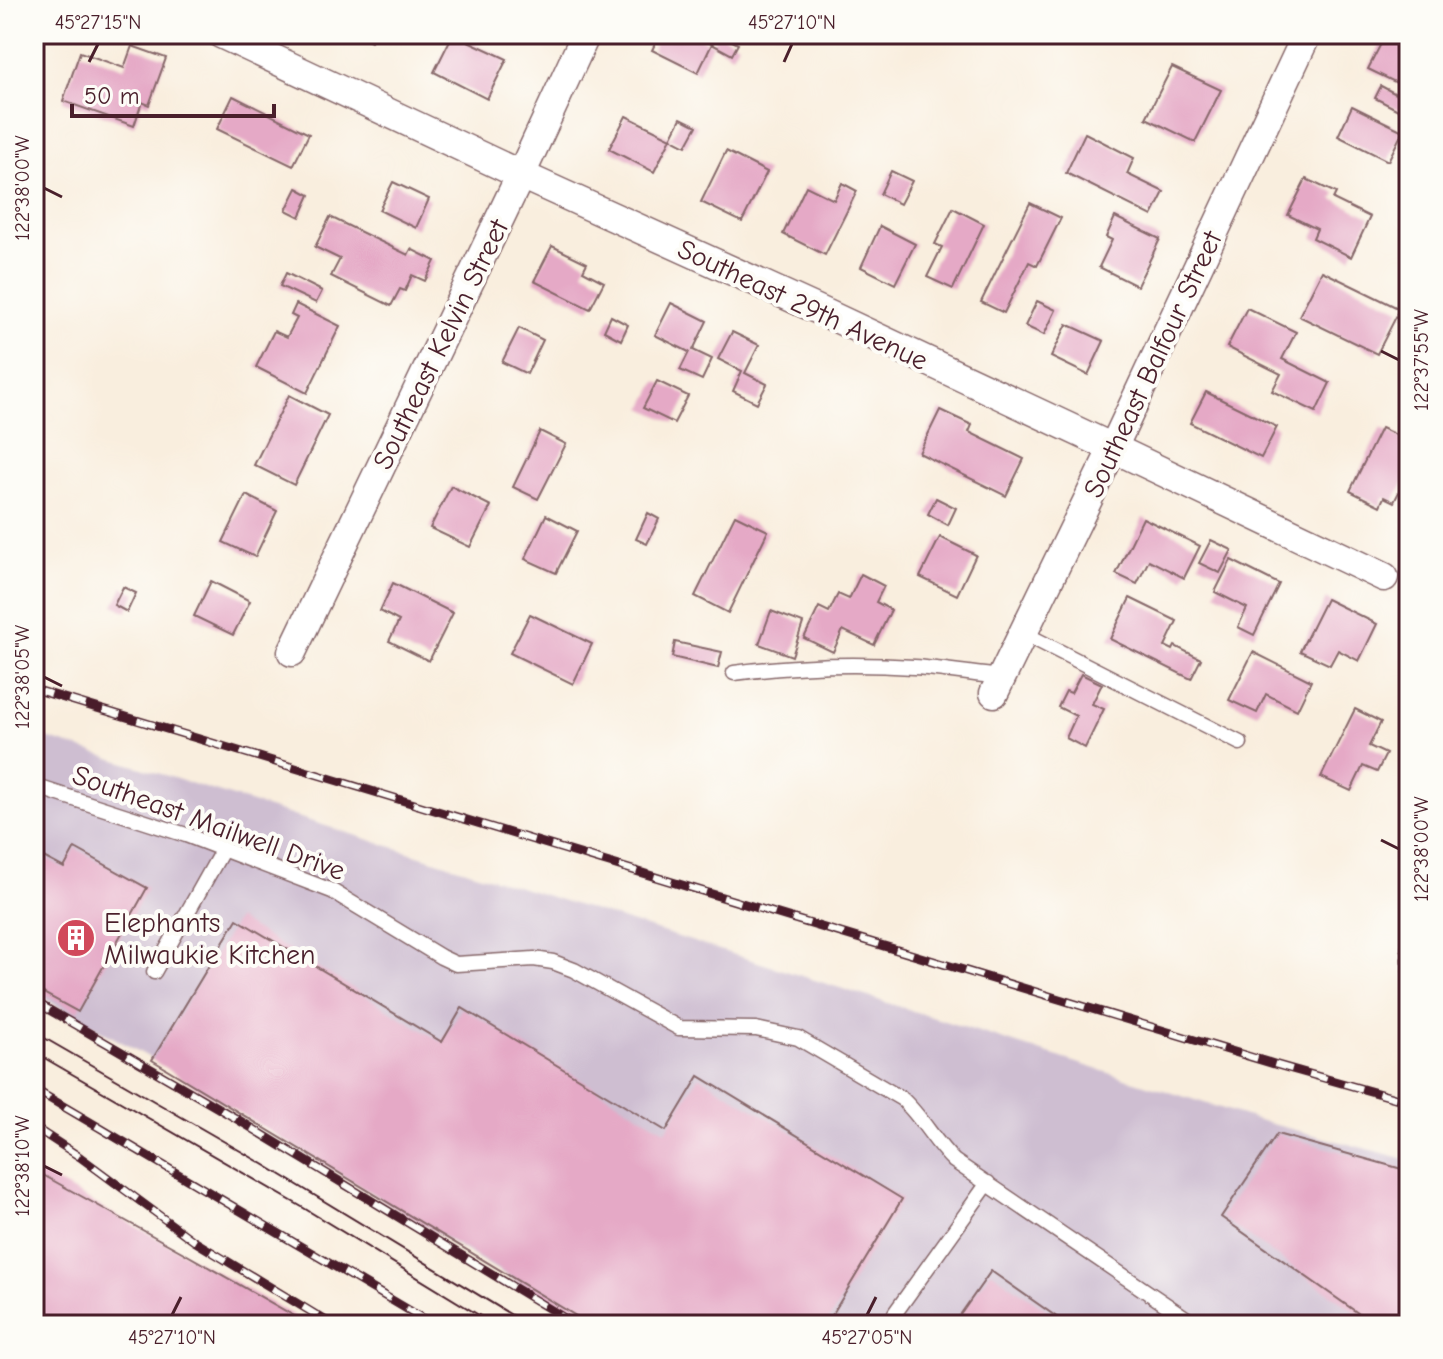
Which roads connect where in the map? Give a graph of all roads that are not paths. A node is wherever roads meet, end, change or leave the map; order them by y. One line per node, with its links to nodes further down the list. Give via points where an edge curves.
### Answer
1 (221, 34): 4 (street, Southeast 29th Avenue)
2 (586, 34): 4 (street, Southeast Kelvin Street)
3 (1307, 34): 5 (street, Southeast Balfour Street)
4 (521, 175): 5 (street, Southeast 29th Avenue); 8 (street, Southeast Kelvin Street)
5 (1113, 448): 6 (street, Southeast 29th Avenue); 7 (street, Southeast Balfour Street)
6 (1384, 577)
7 (1023, 633): 10 (street, Southeast Balfour Street); 11 (lane)
8 (292, 652)
9 (734, 673): 10 (lane, via 775,667 914,667)
10 (997, 685)
11 (1240, 743)
12 (34, 786): 13 (lane, Southeast Mailwell Drive)
13 (223, 849): 14 (lane); 15 (lane, Southeast Mailwell Drive, via 332,891 456,964 553,962 679,1028 756,1029 798,1038 902,1099 942,1150)
14 (154, 972)
15 (988, 1183): 16 (lane); 17 (lane, Southeast Mailwell Drive)
16 (895, 1313)
17 (1196, 1325)

